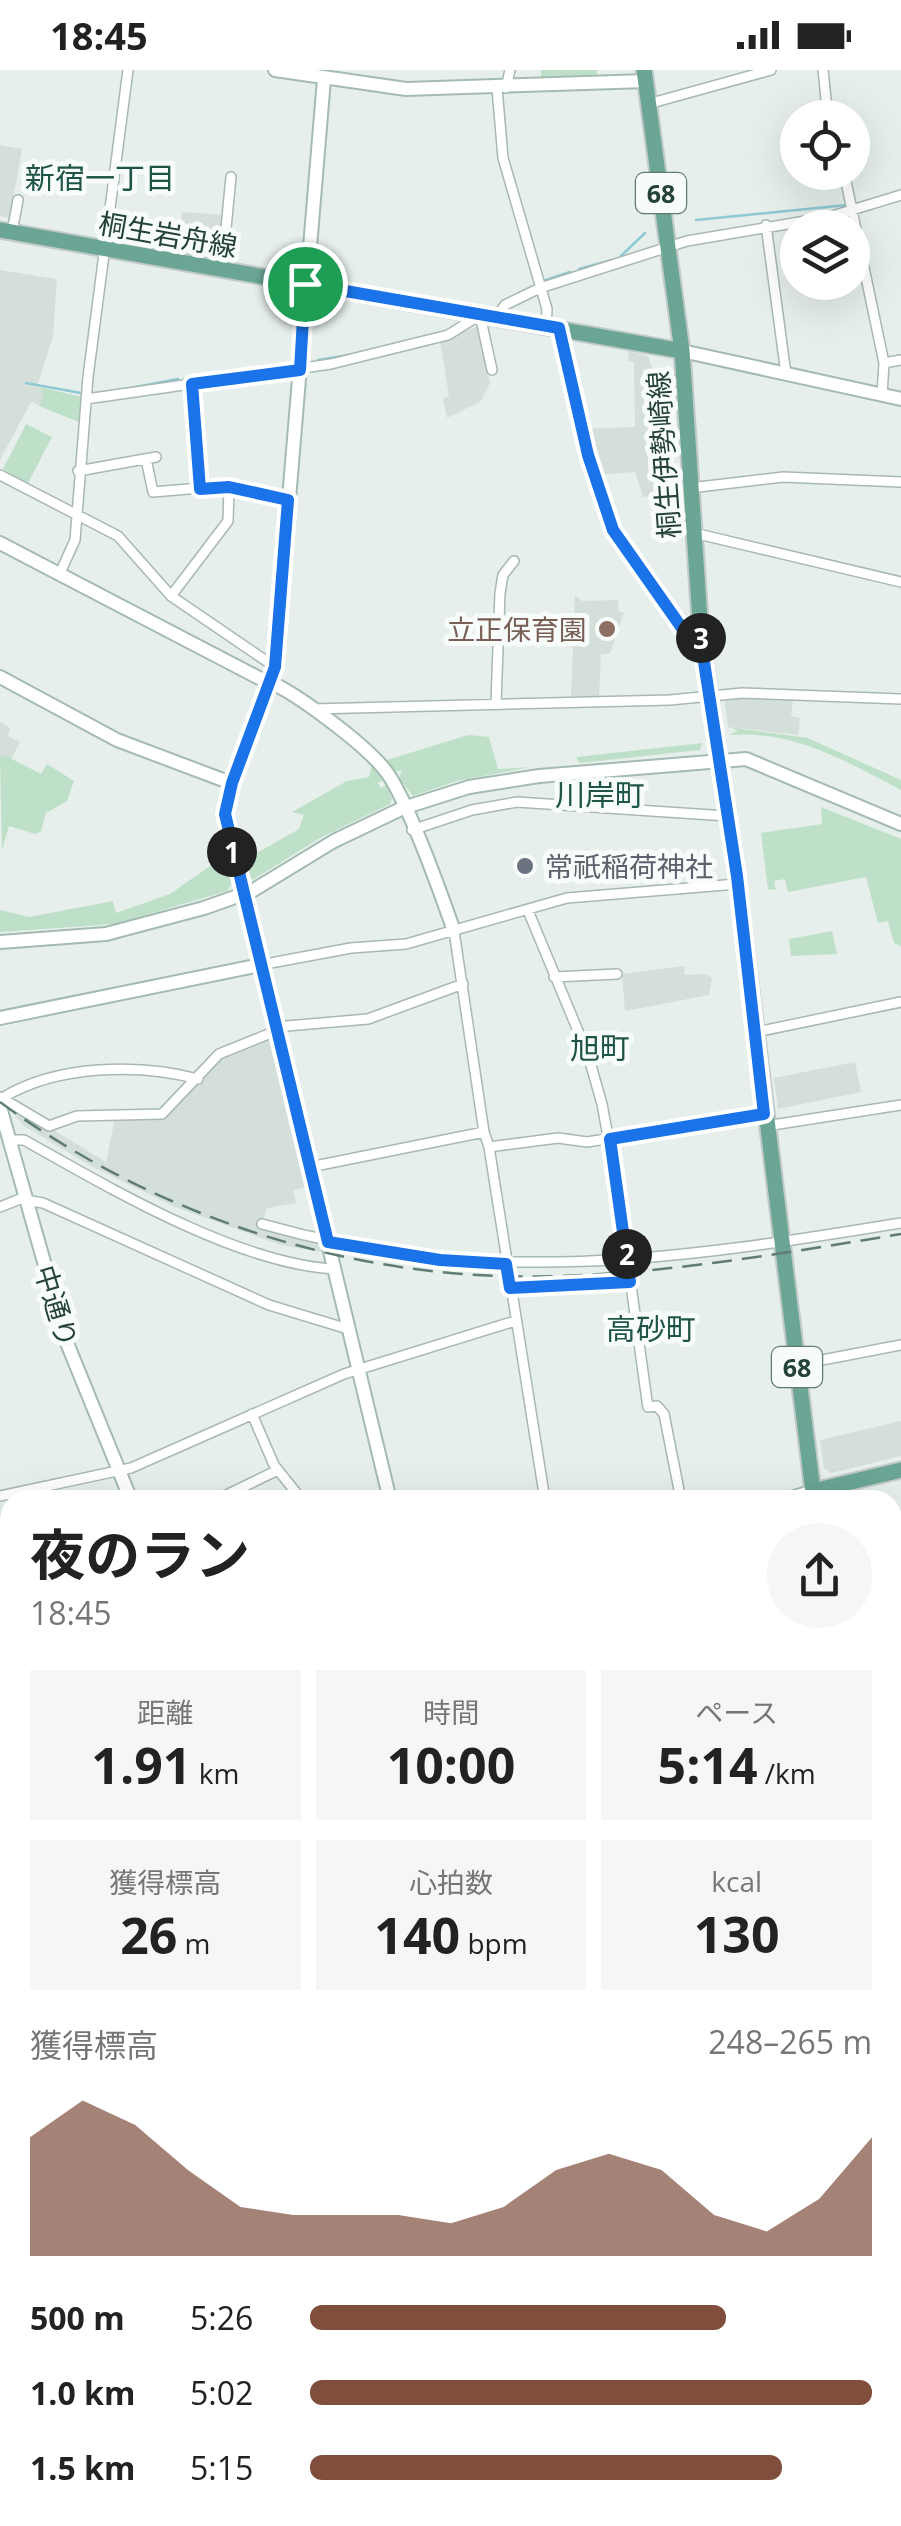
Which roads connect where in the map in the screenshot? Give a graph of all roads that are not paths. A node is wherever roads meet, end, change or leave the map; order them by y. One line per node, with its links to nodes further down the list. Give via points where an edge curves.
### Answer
1 (128, 70): 19 (street)
2 (275, 70): 6 (street)
3 (510, 70): 8 (street)
4 (771, 70): 10 (street)
5 (824, 70): 9 (street)
6 (318, 76): 8 (street, via 396,89); 21 (street)
7 (645, 76): 8 (street); 10 (main road, 桐生伊勢崎線 / 68)
8 (501, 88): 22 (street, via 503,158)
9 (826, 100)
10 (648, 104): 18 (main road, 桐生伊勢崎線 / 68)
11 (232, 177): 20 (street)
12 (849, 190): 15 (street)
13 (900, 199): 15 (street)
14 (18, 200): 17 (street)
15 (854, 208): 16 (street); 28 (street)
16 (766, 225): 18 (street); 31 (street)
17 (6, 231): 19 (main road, 桐生岩舟線)
18 (668, 248): 22 (street); 26 (main road, 桐生伊勢崎線 / 68)
19 (106, 249): 20 (main road, 桐生岩舟線); 33 (street)
20 (222, 269): 21 (main road, 桐生岩舟線)
21 (305, 284): 23 (main road, 桐生岩舟線); 29 (street)
22 (540, 288): 24 (street, via 505,304); 25 (street)
23 (480, 315): 24 (main road, 桐生岩舟線); 29 (street, via 443,337); 30 (street)
24 (496, 318): 25 (main road, 桐生岩舟線)
25 (552, 328): 26 (main road, 桐生岩舟線); 50 (street, via 616,538 684,631)
26 (682, 352): 31 (street); 40 (main road, 桐生伊勢崎線 / 68)
27 (901, 360): 28 (street)
28 (884, 363): 34 (street)
29 (300, 370): 32 (street); 42 (street)
30 (492, 370)
31 (786, 374): 34 (street)
32 (192, 384): 33 (street); 41 (street)
33 (87, 394): 36 (street)
34 (882, 395): 35 (street)
35 (901, 399)
36 (78, 471): 41 (street, via 151,458 151,492); 43 (street)
37 (0, 474): 43 (street)
38 (901, 482): 40 (street, via 798,477)
39 (229, 487): 41 (street); 42 (street); 49 (street, via 228,522)
40 (690, 488): 44 (main road, 桐生伊勢崎線 / 68)
41 (200, 489)
42 (288, 500): 51 (street)
43 (74, 514): 47 (street, via 75,540); 49 (street, via 120,538)
44 (694, 533): 48 (street); 50 (main road, 桐生伊勢崎線 / 68)
45 (1, 547): 47 (street)
46 (514, 562): 55 (street, via 502,575)
47 (60, 573): 51 (street, via 259,678)
48 (901, 582)
49 (171, 596): 51 (street)
50 (700, 636): 53 (main road, 桐生伊勢崎線 / 68)
51 (274, 674): 56 (street); 58 (street)
52 (0, 677): 58 (street, via 117,740)
53 (709, 696): 54 (street); 55 (street); 57 (main road, 桐生伊勢崎線 / 68)
54 (901, 698)
55 (496, 703): 56 (street)
56 (313, 709): 59 (street, via 381,765)
57 (720, 758): 59 (street, via 495,782); 60 (main road, 桐生伊勢崎線 / 68); 61 (street, via 773,768)
58 (232, 783): 64 (street, via 225,814)
59 (404, 808): 62 (street); 64 (street)
60 (727, 816): 62 (street, via 517,802); 63 (main road, 桐生伊勢崎線 / 68)
61 (901, 824)
62 (412, 830): 66 (street)
63 (737, 884): 65 (street, via 568,898); 75 (main road, 桐生伊勢崎線 / 68)
64 (242, 889): 67 (street, via 125,931); 68 (street)
65 (529, 913): 66 (street); 70 (street)
66 (454, 931): 68 (street, via 399,946); 71 (street)
67 (0, 942)
68 (260, 965): 73 (street); 74 (street)
69 (617, 974): 70 (street)
70 (554, 977): 81 (street, via 588,1055)
71 (463, 984): 74 (street, via 368,1019); 80 (street)
72 (901, 1005): 75 (street)
73 (0, 1018)
74 (276, 1029): 76 (street, via 228,1048); 84 (street)
75 (756, 1032): 79 (main road, 桐生伊勢崎線 / 68)
76 (198, 1080): 77 (street, via 169,1072 72,1074); 77 (street, via 162,1114 77,1116 49,1126)
77 (1, 1100): 82 (street, 中通り)
78 (901, 1105): 79 (street)
79 (765, 1120): 81 (street); 90 (main road, 桐生伊勢崎線 / 68)
80 (484, 1132): 83 (street); 84 (street)
81 (610, 1139): 83 (street); 91 (street)
82 (10, 1140): 85 (street, 中通り); 93 (street, via 24,1140 122,1196 217,1237)
83 (488, 1146): 92 (street)
84 (310, 1168): 89 (street)
85 (26, 1199): 86 (street); 97 (street, via 269,1305); 104 (street, 中通り, via 67,1343)
86 (0, 1207)
87 (262, 1224): 89 (street)
88 (901, 1224): 90 (street)
89 (328, 1242): 92 (street); 93 (street)
90 (780, 1243): 91 (street); 99 (main road, 桐生伊勢崎線 / 68)
91 (627, 1259): 92 (street); 94 (street)
92 (506, 1264): 95 (street)
93 (334, 1268): 97 (street)
94 (630, 1282): 95 (street); 111 (street, via 647,1401 664,1414)
95 (510, 1288): 96 (street)
96 (515, 1321): 100 (street); 110 (street)
97 (348, 1329): 100 (street)
98 (901, 1345): 99 (street)
99 (796, 1365): 112 (main road, 桐生伊勢崎線 / 68)
100 (357, 1368): 101 (street); 109 (street)
101 (252, 1414): 102 (street); 104 (street)
102 (278, 1470): 107 (street); 108 (street)
103 (901, 1470): 113 (main road)
104 (120, 1471): 105 (street); 106 (street, 中通り)
105 (29, 1490)
106 (127, 1490)
107 (237, 1490)
108 (294, 1490)
109 (388, 1490)
110 (543, 1490)
111 (679, 1490)
112 (813, 1490)
113 (834, 1490)
114 (0, 2157): 115 (street)
115 (0, 2165)

